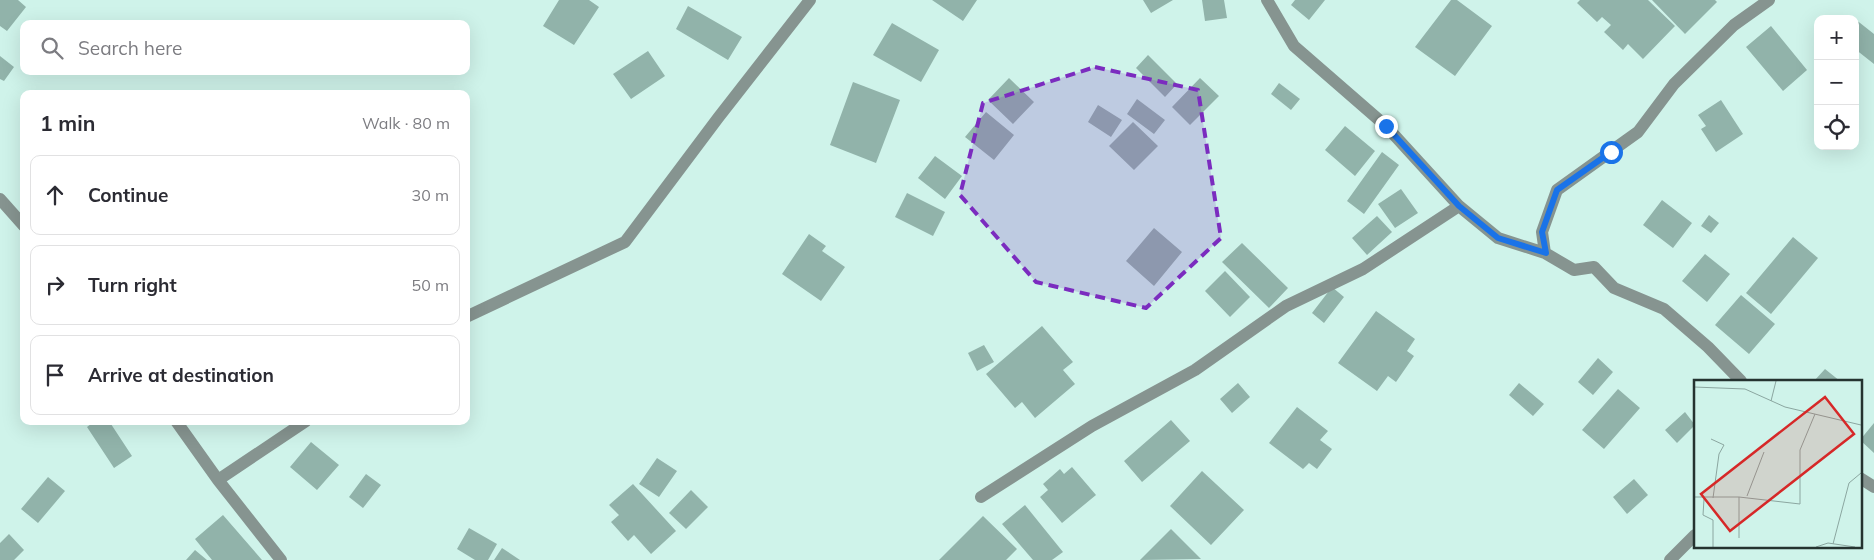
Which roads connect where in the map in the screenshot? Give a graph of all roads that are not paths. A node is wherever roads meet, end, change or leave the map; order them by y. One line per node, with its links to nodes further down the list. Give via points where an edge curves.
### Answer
1 (810, 0): 8 (street, via 625,242)
2 (1267, 0): 5 (street, via 1294,46 1386,126)
3 (1769, 0): 7 (street, via 1734,25 1681,78 1638,132 1557,190 1542,232)
4 (0, 199): 6 (street)
5 (1459, 206): 7 (street, via 1498,238); 15 (street, via 1362,269 1286,306 1196,370 1092,426)
6 (20, 222)
7 (1546, 253): 9 (street, via 1574,270 1594,267 1614,288 1664,308)
8 (470, 315)
9 (1740, 380)
10 (179, 425): 13 (street)
11 (300, 425): 13 (street)
12 (1862, 479): 14 (street)
13 (218, 480): 17 (street)
14 (1874, 487)
15 (981, 497)
16 (1694, 536): 18 (street)
17 (281, 560)
18 (1670, 560)

